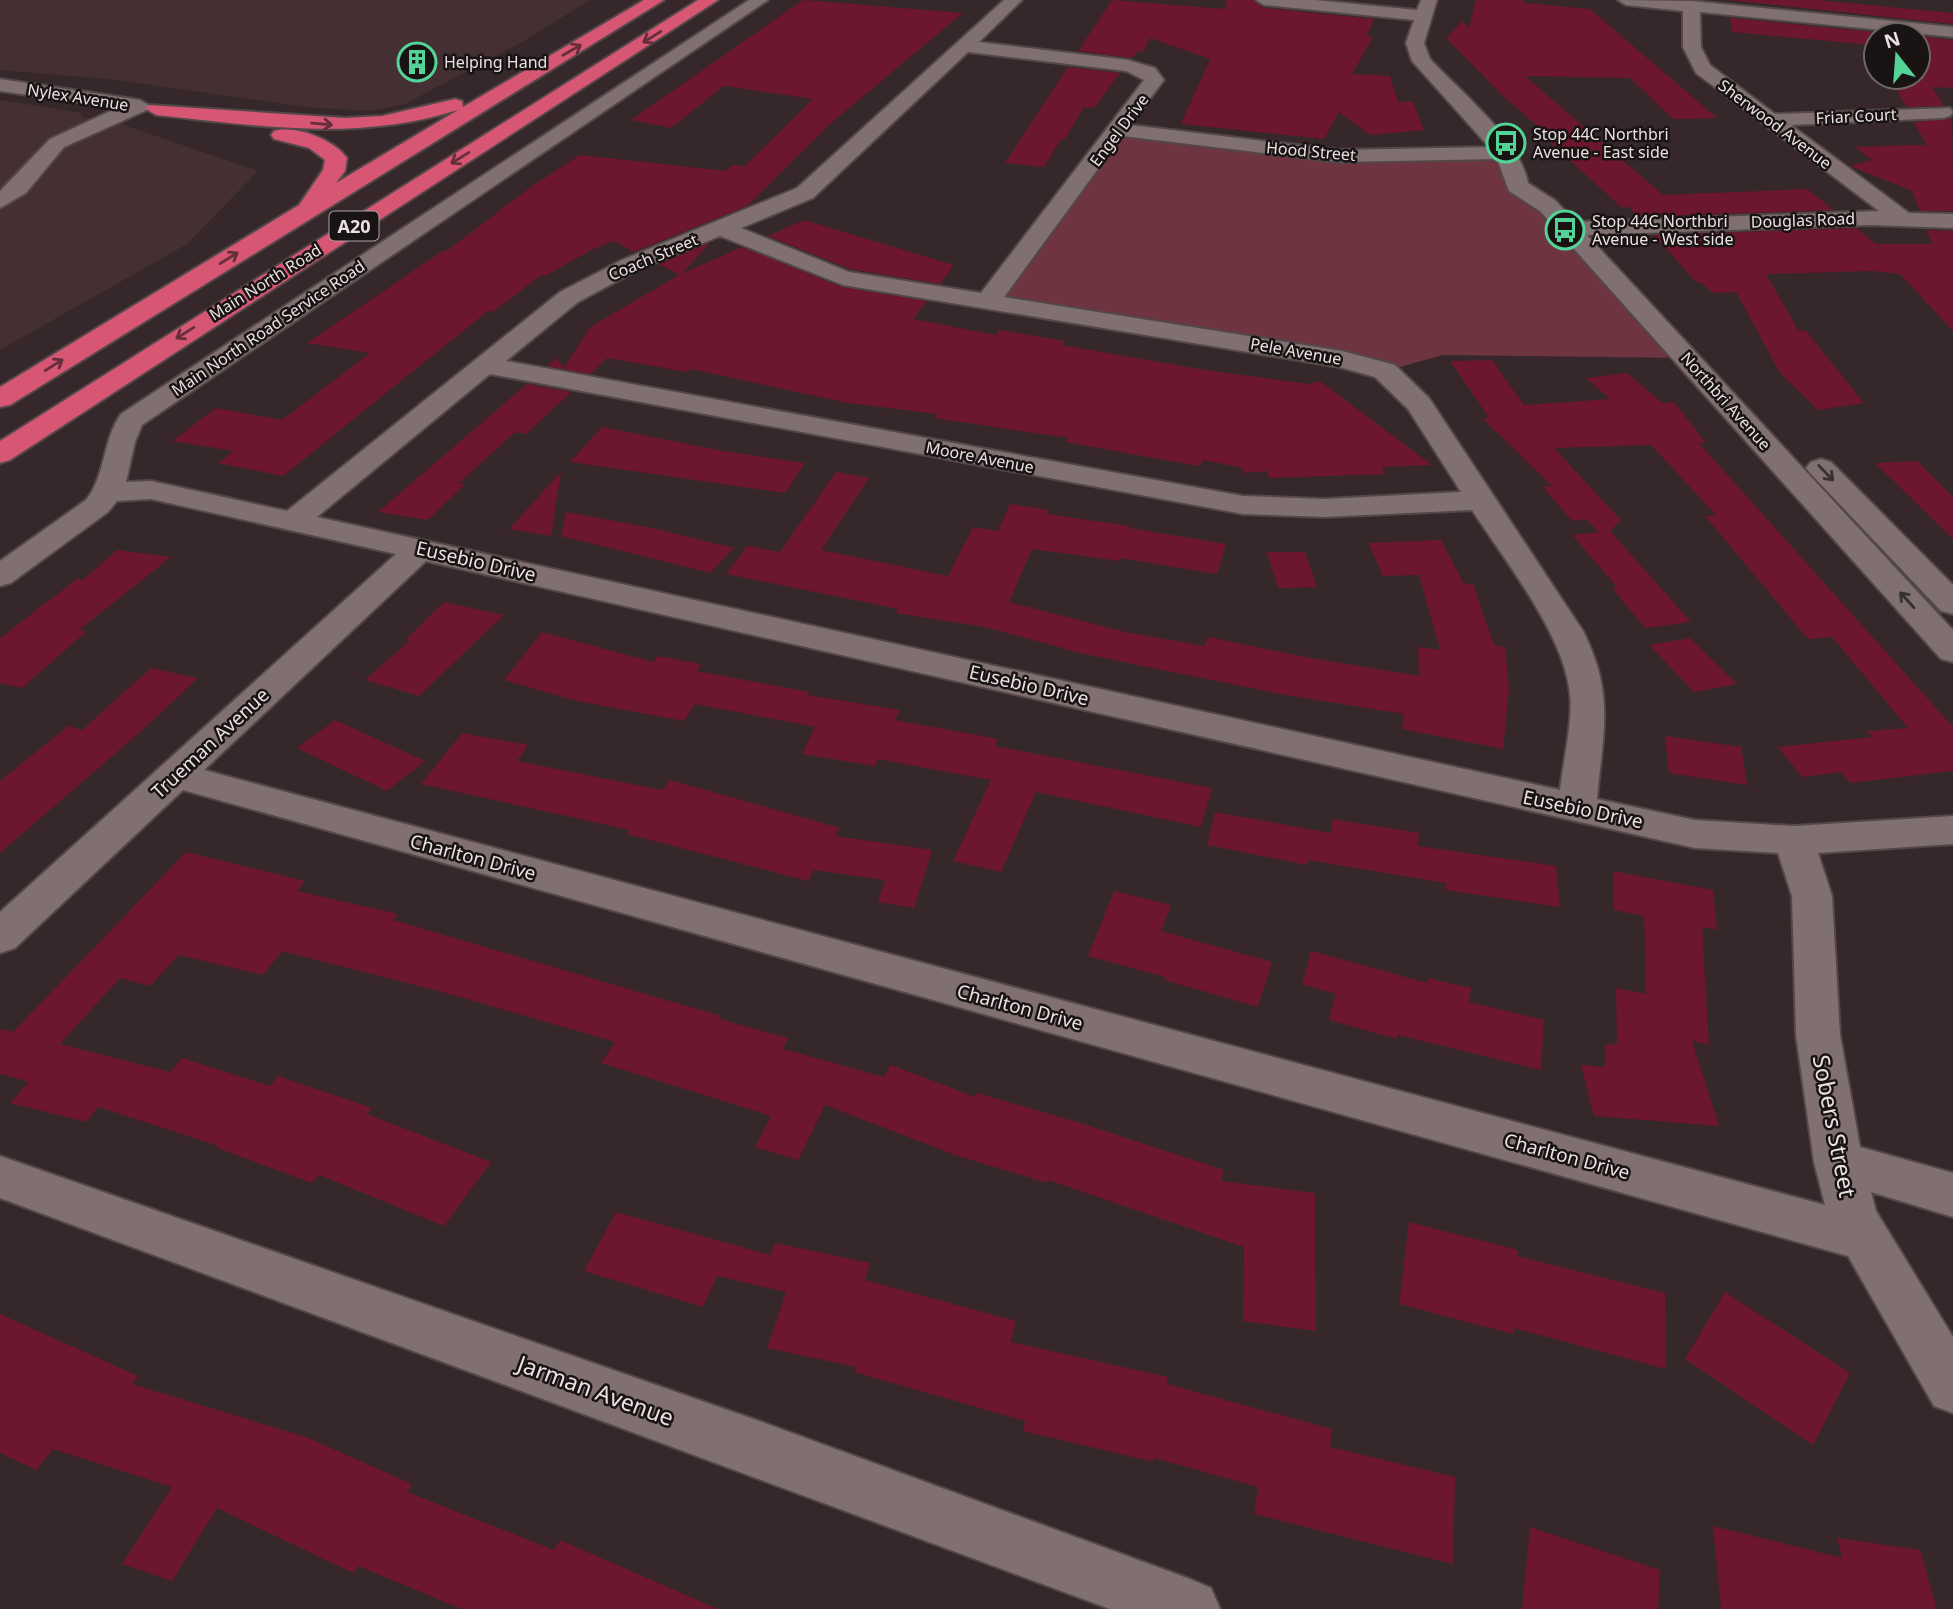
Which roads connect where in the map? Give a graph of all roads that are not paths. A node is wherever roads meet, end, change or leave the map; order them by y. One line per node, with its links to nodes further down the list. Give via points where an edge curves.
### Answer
1 (656, 0): 11 (highway, A20, one-way to 1)
2 (710, 0): 27 (highway, Main North Road / A20, one-way to 27)
3 (760, 0): 28 (street, Main North Road Service Road, via 131,420 118,445)
4 (1014, 0): 10 (street, Coach Street)
5 (1264, 0): 8 (street)
6 (1626, 0): 7 (street)
7 (1692, 6): 9 (street); 15 (street, Sherwood Avenue, via 1694,58)
8 (1425, 8): 17 (street, Northbri Avenue, via 1415,43 1421,61)
9 (1953, 32)
10 (964, 46): 16 (street, Engel Drive, via 1128,65 1148,72 1153,83); 22 (street, Coach Street, via 805,193)
11 (521, 80): 13 (highway, one-way to 11, via 368,124 432,113); 19 (highway, A20)
12 (0, 85): 13 (street, Nylex Avenue)
13 (147, 107): 18 (street, via 57,143 19,188); 19 (highway, via 324,147 337,164)
14 (1943, 112): 15 (street, Friar Court)
15 (1769, 120): 20 (street, Sherwood Avenue)
16 (1119, 130): 17 (street, Hood Street, via 1339,156); 24 (street, Engel Drive)
17 (1504, 153): 23 (street, Northbri Avenue, via 1554,188 1551,197 1555,205)
18 (0, 201)
19 (300, 214): 26 (highway, A20, one-way to 19)
20 (1902, 218): 21 (street, Douglas Road); 23 (street, Douglas Road)
21 (1953, 221)
22 (721, 228): 24 (street, Pele Avenue, via 843,278); 25 (street, Coach Street, via 630,265 569,297)
23 (1576, 229): 33 (street, Northbri Avenue, one-way to 33, via 1656,298); 34 (street, Northbri Avenue, one-way to 23)
24 (988, 301): 29 (street, Pele Avenue, via 1375,367 1396,378 1419,404)
25 (483, 365): 29 (street, Moore Avenue, via 1243,505 1324,508); 30 (street, Coach Street)
26 (0, 399)
27 (0, 454)
28 (110, 492): 30 (street, Eusebio Drive, via 151,490); 32 (street)
29 (1480, 500): 36 (street, Pele Avenue, via 1566,631 1581,662 1588,696)
30 (294, 521): 31 (street, Eusebio Drive)
31 (420, 549): 35 (street, Trueman Avenue); 36 (street, Eusebio Drive)
32 (0, 576)
33 (1953, 604)
34 (1953, 651)
35 (175, 775): 39 (street, Trueman Avenue); 43 (street, Charlton Drive)
36 (1577, 807): 38 (street, Eusebio Drive, via 1695,834)
37 (1953, 830): 38 (street, Eusebio Drive)
38 (1794, 840): 40 (street, Sobers Street, via 1812,896 1818,1035)
39 (0, 937)
40 (1838, 1162): 42 (street); 43 (street, Sobers Street, via 1853,1218)
41 (0, 1177): 45 (street, Jarman Avenue)
42 (1953, 1195)
43 (1864, 1238): 44 (street, Sobers Street)
44 (1953, 1387)
45 (1190, 1609)

